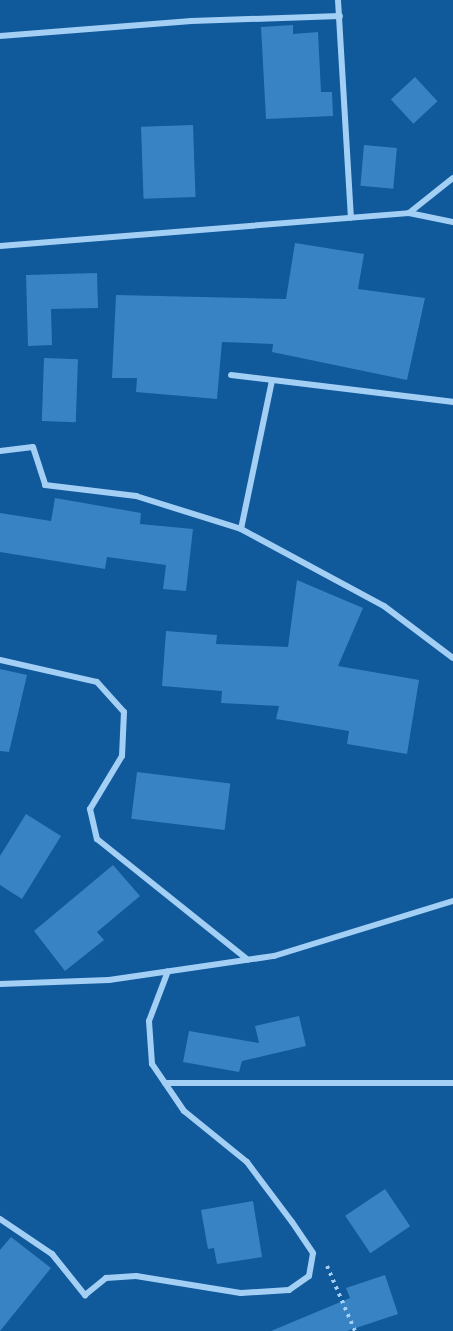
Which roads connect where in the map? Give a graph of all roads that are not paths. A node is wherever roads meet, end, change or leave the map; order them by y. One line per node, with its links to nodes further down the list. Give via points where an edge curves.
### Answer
1 (338, 0): 2 (street)
2 (340, 16): 3 (street, via 191,21); 6 (street)
3 (0, 36)
4 (453, 178): 5 (street)
5 (409, 213): 6 (street); 7 (street)
6 (351, 218): 8 (street)
7 (453, 222)
8 (0, 246)
9 (231, 375): 10 (street)
10 (272, 380): 11 (street); 13 (street)
11 (453, 402)
12 (0, 451): 13 (street, via 33,447 45,485 136,496)
13 (241, 529): 14 (street, via 384,606)
14 (453, 658)
15 (0, 660): 17 (street, via 97,682 124,712 122,756 90,809 97,839)
16 (453, 901): 17 (street)
17 (248, 960): 18 (street)
18 (168, 971): 19 (street, via 108,980); 20 (street, via 149,1021 152,1064)
19 (0, 984)
20 (165, 1083): 21 (street); 22 (street, via 184,1111 247,1162 313,1253 309,1276 289,1290 241,1293 136,1276 106,1278 85,1295 52,1254)
21 (453, 1083)
22 (0, 1219)

